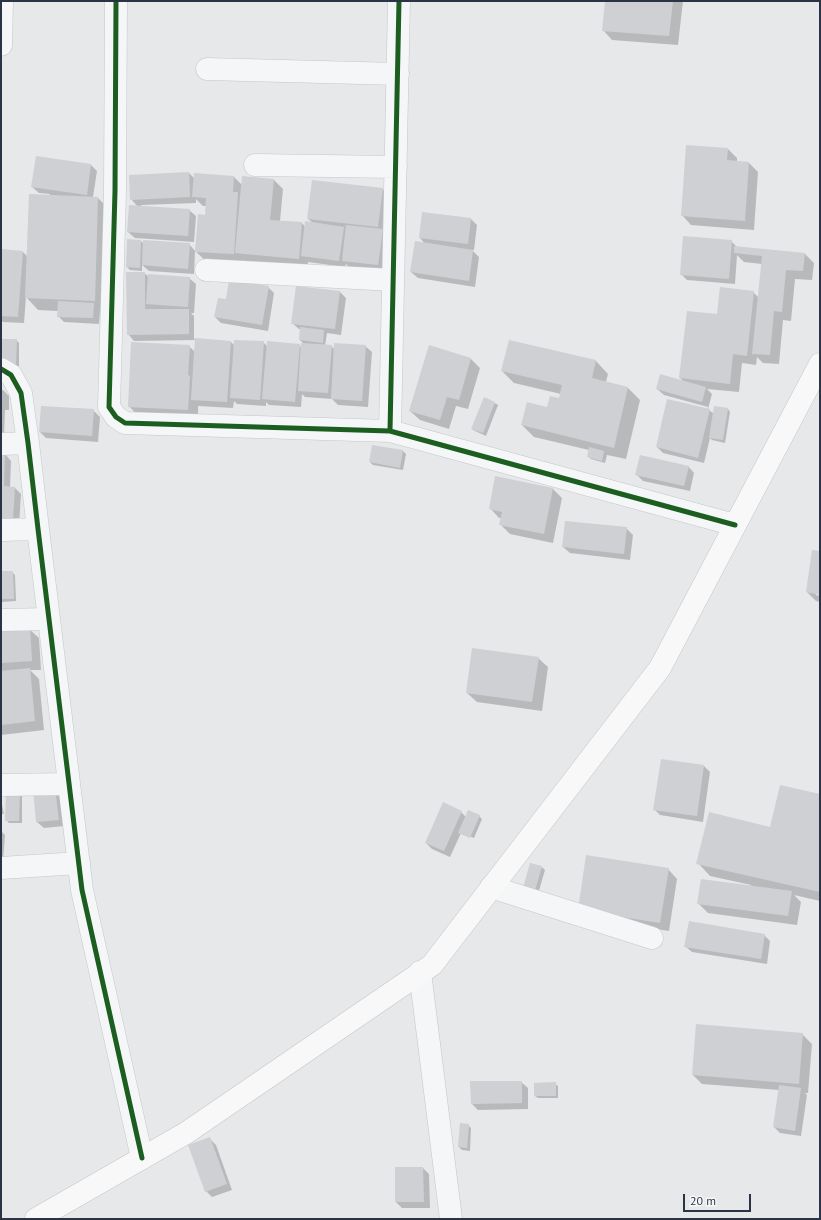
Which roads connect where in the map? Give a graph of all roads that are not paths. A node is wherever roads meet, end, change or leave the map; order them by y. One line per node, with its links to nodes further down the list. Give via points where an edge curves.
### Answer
1 (2, 1): 4 (street)
2 (116, 1): 13 (street, via 115,191 109,407 116,417 126,423)
3 (399, 1): 6 (street)
4 (1, 45)
5 (207, 69): 6 (street)
6 (398, 74): 8 (street)
7 (255, 165): 8 (street)
8 (396, 167): 10 (street)
9 (206, 270): 10 (street)
10 (393, 280): 13 (street)
11 (820, 364): 16 (main road)
12 (1, 369): 15 (street, via 12,375 21,393)
13 (390, 431): 16 (street)
14 (1, 444): 15 (street)
15 (28, 444): 17 (street)
16 (735, 524): 25 (main road, via 660,668)
17 (38, 529): 18 (street); 19 (street)
18 (1, 530)
19 (48, 619): 20 (street); 21 (street)
20 (1, 620)
21 (69, 784): 22 (street); 23 (street)
22 (1, 785)
23 (79, 863): 24 (street); 28 (street, via 82,890)
24 (1, 868)
25 (491, 887): 26 (street); 27 (main road, via 432,965)
26 (652, 938)
27 (420, 972): 28 (main road, via 186,1133); 30 (street)
28 (142, 1158): 29 (main road)
29 (36, 1219)
30 (451, 1219)

